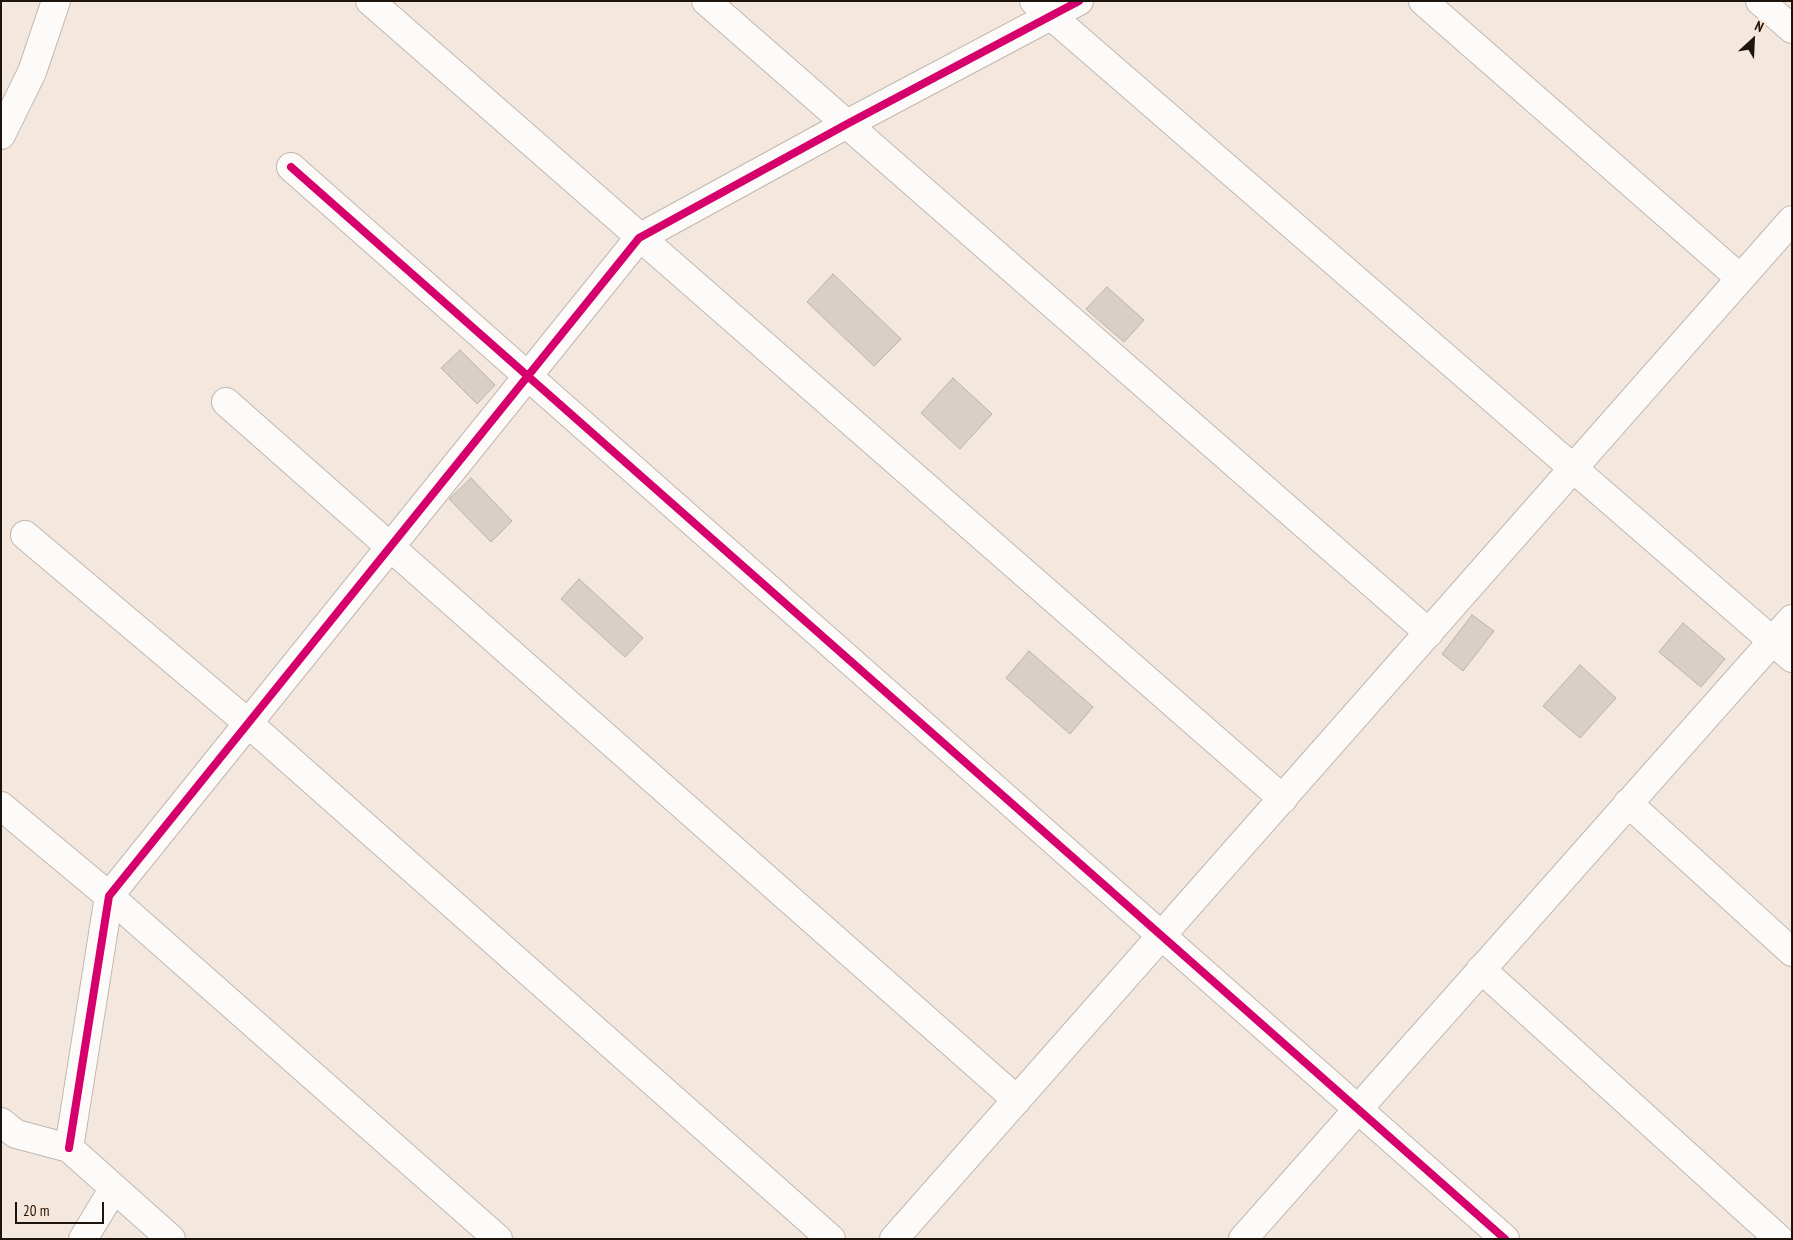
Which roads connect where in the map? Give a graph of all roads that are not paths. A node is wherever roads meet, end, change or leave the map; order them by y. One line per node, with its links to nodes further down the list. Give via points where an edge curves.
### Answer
1 (56, 1): 10 (street, via 32,72)
2 (370, 1): 13 (street)
3 (706, 1): 9 (street)
4 (1079, 1): 7 (street)
5 (1423, 1): 14 (street)
6 (1760, 1): 8 (street)
7 (1043, 9): 9 (street); 17 (street)
8 (1792, 29)
9 (847, 124): 13 (street); 21 (street)
10 (1, 135)
11 (291, 167): 15 (street)
12 (1792, 220): 14 (street)
13 (639, 238): 15 (street); 24 (street)
14 (1740, 278): 17 (street)
15 (527, 376): 19 (street); 28 (street)
16 (226, 402): 19 (street)
17 (1574, 468): 21 (street); 22 (street)
18 (24, 535): 23 (street)
19 (390, 546): 23 (street); 31 (street)
20 (1792, 619): 22 (street)
21 (1429, 633): 24 (street)
22 (1782, 649): 25 (street)
23 (248, 723): 27 (street); 39 (street)
24 (1283, 798): 28 (street)
25 (1628, 803): 29 (street); 30 (street)
26 (1, 806): 27 (street)
27 (109, 896): 34 (street); 38 (street)
28 (1162, 936): 31 (street); 32 (street)
29 (1792, 952)
30 (1481, 969): 32 (street); 43 (street)
31 (1017, 1100): 40 (street)
32 (1358, 1109): 41 (street); 42 (street)
33 (1, 1122): 34 (street, via 16,1134)
34 (69, 1148): 35 (street)
35 (114, 1188): 36 (street); 37 (street)
36 (83, 1239)
37 (171, 1239)
38 (498, 1239)
39 (831, 1239)
40 (894, 1239)
41 (1243, 1239)
42 (1505, 1239)
43 (1779, 1239)

